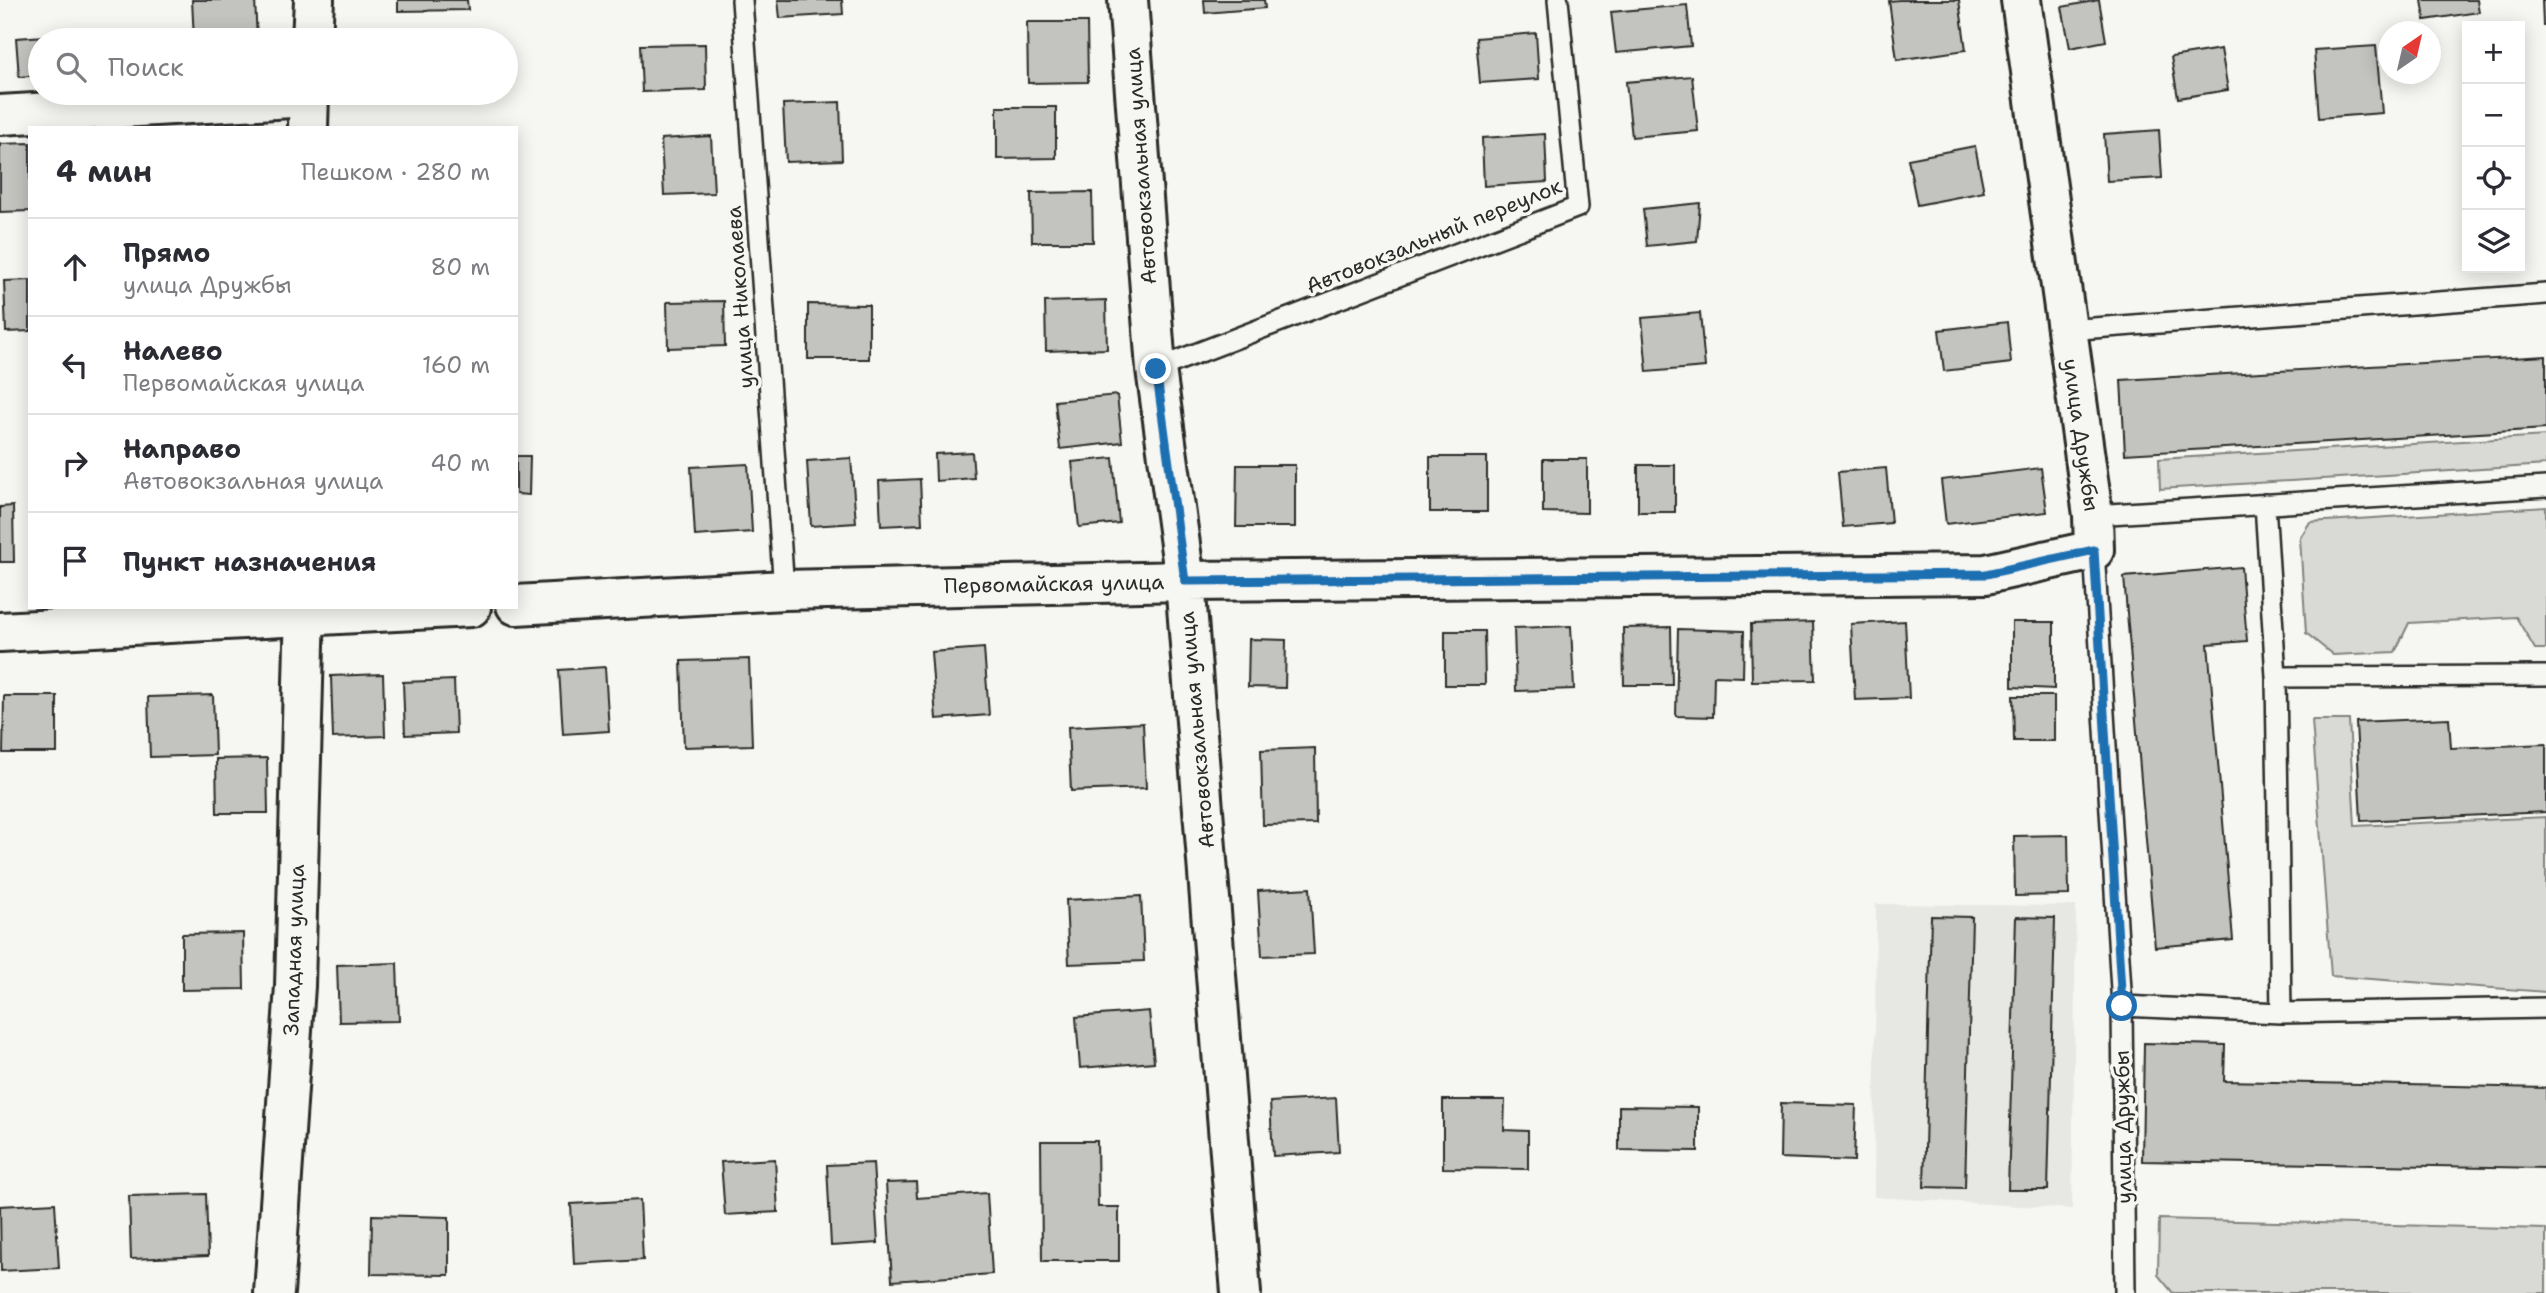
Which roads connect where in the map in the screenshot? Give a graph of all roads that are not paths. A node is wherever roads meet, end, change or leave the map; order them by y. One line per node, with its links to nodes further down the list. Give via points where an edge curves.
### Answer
1 (314, 0): 6 (street)
2 (742, 0): 16 (lane, улица Николаева)
3 (1128, 0): 11 (street, Автовокзальная улица)
4 (1558, 0): 11 (lane, Автовокзальный переулок, via 1578,207)
5 (2021, 0): 10 (street, улица Дружбы)
6 (313, 28)
7 (309, 106): 8 (street)
8 (0, 115)
9 (2546, 294): 10 (lane)
10 (2067, 330): 14 (street, улица Дружбы)
11 (1156, 369): 15 (street, Автовокзальная улица)
12 (2546, 487): 13 (lane)
13 (2265, 504): 14 (lane); 22 (lane)
14 (2094, 532): 15 (street, Первомайская улица, via 1986,574); 23 (lane, улица Дружбы)
15 (1185, 581): 16 (street, Первомайская улица); 27 (street, Автовокзальная улица)
16 (784, 590): 17 (street, Первомайская улица)
17 (518, 605)
18 (405, 609): 19 (street)
19 (305, 612): 20 (street); 26 (street, Западная улица, via 295,986)
20 (0, 632)
21 (2546, 676): 22 (lane)
22 (2276, 677): 25 (lane)
23 (2122, 1006): 25 (lane); 28 (lane, улица Дружбы)
24 (2546, 1008): 25 (lane)
25 (2281, 1013)
26 (274, 1293)
27 (1241, 1293)
28 (2125, 1293)

